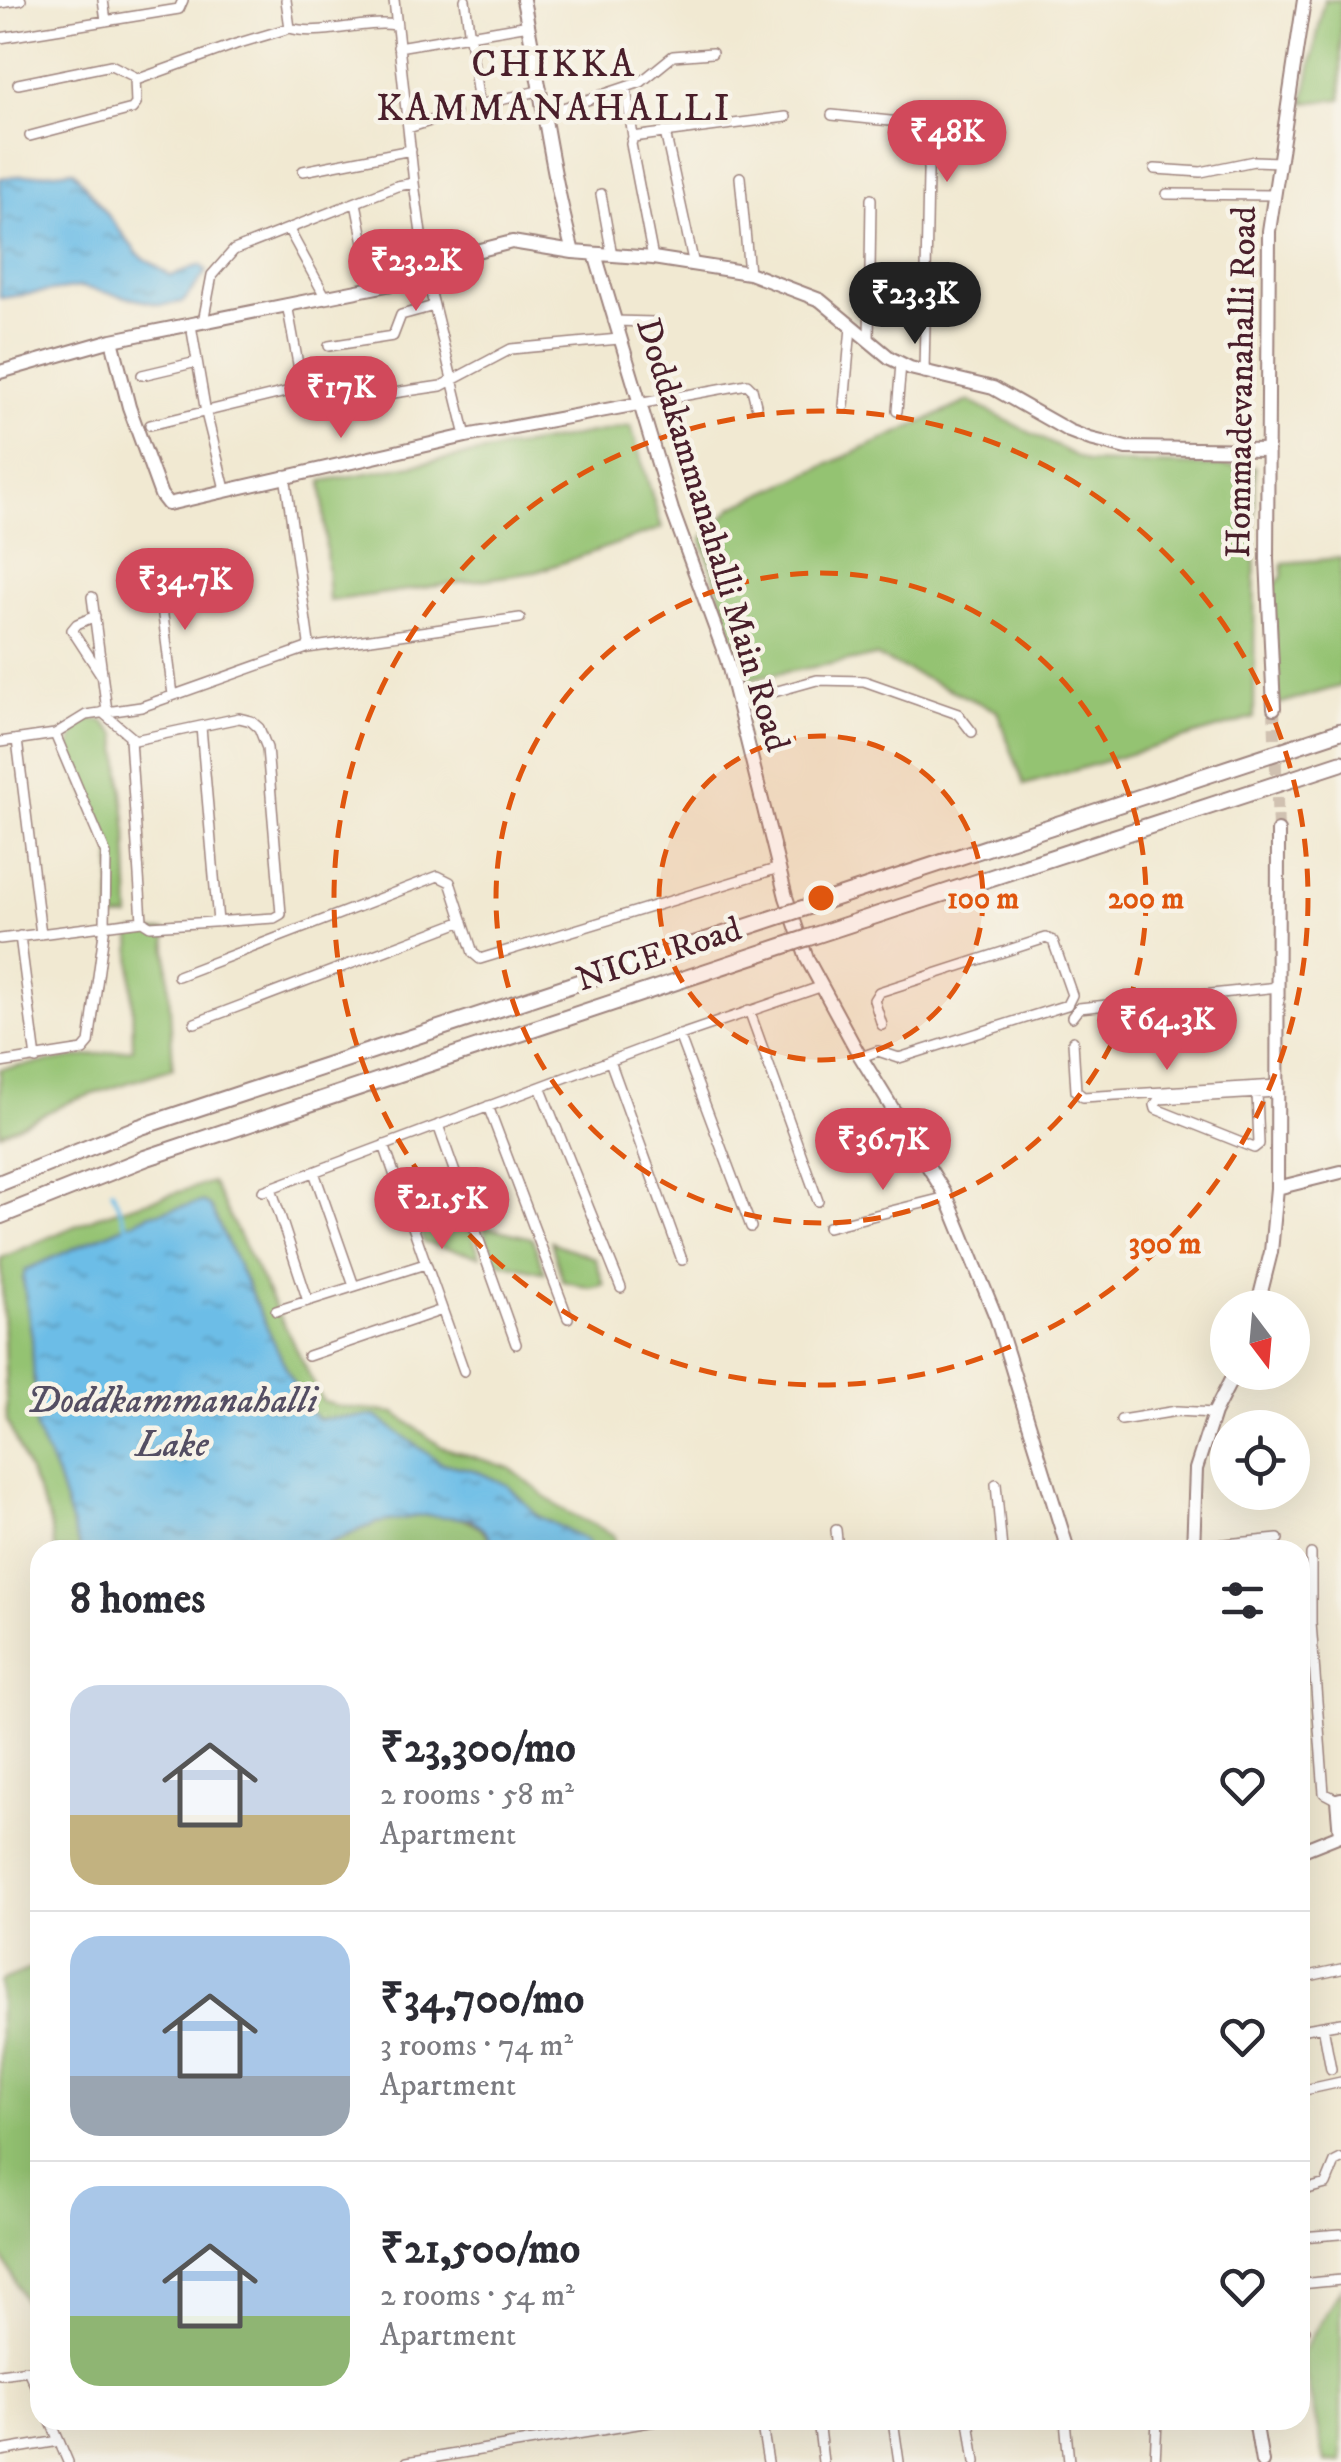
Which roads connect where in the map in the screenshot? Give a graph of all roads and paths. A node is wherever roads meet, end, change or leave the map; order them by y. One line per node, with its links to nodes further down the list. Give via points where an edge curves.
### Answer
1 (21, 0): 9 (street)
2 (103, 0): 10 (street)
3 (183, 0): 10 (street, via 179,9)
4 (286, 0): 13 (street)
5 (394, 0): 12 (street)
6 (465, 0): 14 (street)
7 (523, 0): 11 (street)
8 (1304, 0): 31 (street, Hommadevanahalli Road)
9 (0, 4)
10 (106, 21): 15 (street)
11 (528, 25): 14 (street); 21 (street)
12 (396, 26): 13 (street); 16 (street)
13 (290, 28): 18 (street)
14 (470, 36): 16 (street); 21 (street, via 479,104)
15 (0, 38)
16 (398, 47): 26 (street)
17 (712, 52): 20 (street, via 673,56)
18 (134, 78): 19 (street, via 115,65); 28 (street, via 132,109)
19 (18, 84)
20 (626, 88): 24 (street); 29 (street)
21 (542, 90): 24 (street)
22 (455, 113): 26 (street)
23 (832, 114): 64 (street, via 929,125)
24 (542, 116): 42 (street)
25 (786, 116): 27 (street)
26 (408, 128): 30 (street)
27 (665, 132): 29 (street); 46 (street)
28 (30, 136)
29 (633, 138): 45 (street)
30 (410, 150): 33 (street); 35 (street)
31 (1280, 162): 32 (street, via 1201,172); 38 (street, Hommadevanahalli Road)
32 (1155, 169)
33 (302, 171)
34 (740, 177): 47 (street)
35 (414, 183): 40 (street); 48 (street)
36 (601, 194): 44 (street)
37 (1167, 194): 38 (street)
38 (1275, 195): 75 (street, Hommadevanahalli Road)
39 (872, 200): 59 (street)
40 (356, 203): 41 (street); 49 (street)
41 (289, 230): 50 (street); 55 (street, via 234,250 212,275)
42 (573, 252): 43 (street); 48 (street, via 512,242 465,254)
43 (595, 254): 44 (street); 53 (street, Doddakammanahalli Main Road)
44 (612, 255): 45 (street)
45 (653, 258): 46 (street)
46 (694, 264): 47 (street)
47 (748, 273): 56 (street, via 820,300)
48 (426, 276): 49 (street); 52 (street)
49 (373, 287): 50 (street)
50 (326, 296): 51 (street)
51 (287, 304): 55 (street); 72 (street, via 297,386)
52 (434, 306): 60 (street, via 401,315 393,336); 66 (street)
53 (613, 322): 54 (street); 57 (street, Doddakammanahalli Main Road)
54 (655, 322)
55 (197, 324): 58 (street); 61 (street)
56 (850, 327): 59 (street); 70 (street)
57 (619, 339): 66 (street, via 504,350); 68 (street, Doddakammanahalli Main Road)
58 (112, 340): 63 (street); 77 (street, via 164,501)
59 (869, 342): 62 (street)
60 (329, 346)
61 (197, 362): 65 (street); 72 (street)
62 (900, 364): 64 (street); 71 (street)
63 (0, 372)
64 (924, 374): 75 (street, via 993,388 1069,432 1126,448)
65 (142, 375)
66 (452, 382): 67 (street); 74 (street)
67 (339, 402)
68 (638, 404): 69 (street, via 747,384); 74 (street); 85 (street, Doddakammanahalli Main Road)
69 (756, 405)
70 (844, 406)
71 (897, 410)
72 (206, 412): 73 (street); 77 (street)
73 (150, 425)
74 (466, 436): 76 (street)
75 (1267, 450): 86 (street, Hommadevanahalli Road)
76 (284, 475): 77 (street); 82 (street)
77 (225, 489)
78 (158, 576): 84 (street)
79 (92, 597): 80 (street)
80 (94, 616): 83 (street); 83 (street, via 72,630)
81 (520, 618): 82 (street)
82 (307, 648): 84 (street)
83 (103, 678): 87 (street)
84 (173, 695): 87 (street)
85 (738, 702): 90 (street, via 817,680 864,681 958,714); 97 (street, Doddakammanahalli Main Road)
86 (1274, 708)
87 (104, 712): 91 (street); 92 (street)
88 (201, 726): 92 (street); 100 (street); 100 (street, via 245,718 265,739 282,910 274,918)
89 (1341, 731): 126 (highway, NICE Road, via 176,1115)
90 (972, 732)
91 (55, 734): 93 (street); 101 (street, via 106,854)
92 (130, 739): 98 (street)
93 (18, 740): 94 (street); 102 (street)
94 (0, 742)
95 (1341, 763): 130 (highway, NICE Road, via 146,1158)
96 (1278, 830): 107 (street)
97 (779, 868): 99 (street, via 486,959 475,957); 106 (street, Doddakammanahalli Main Road)
98 (142, 920): 100 (street, via 150,926); 101 (street)
99 (462, 921): 105 (street, via 450,882 438,876); 110 (street)
100 (218, 922)
101 (105, 926): 102 (street); 115 (street, via 89,1043 83,1050)
102 (41, 934): 103 (street)
103 (20, 936): 104 (street); 115 (street)
104 (0, 939)
105 (178, 976)
106 (820, 987): 108 (street); 114 (street, Doddakammanahalli Main Road)
107 (1278, 988): 109 (street, via 1079,1008); 119 (street)
108 (749, 1010): 112 (street); 129 (street)
109 (1072, 1017)
110 (195, 1023)
111 (882, 1025): 114 (street, via 874,1000 880,992 1046,938 1054,941 1072,995 1067,1005 900,1058 878,1051)
112 (679, 1035): 116 (street); 131 (street)
113 (1073, 1041): 119 (street, via 1076,1091 1083,1097)
114 (861, 1057): 128 (street, Doddakammanahalli Main Road)
115 (36, 1058): 117 (street)
116 (610, 1061): 118 (street); 133 (street)
117 (0, 1063)
118 (540, 1087): 121 (street); 136 (street)
119 (1277, 1089): 120 (street); 127 (street)
120 (1257, 1094): 120 (street, via 1158,1099 1155,1105 1254,1148)
121 (488, 1106): 122 (street); 141 (street)
122 (438, 1125): 123 (street); 142 (street)
123 (384, 1145): 124 (street); 134 (street)
124 (314, 1172): 135 (street); 138 (street, via 267,1189)
125 (1341, 1172): 127 (street)
126 (0, 1183)
127 (1277, 1188): 137 (street)
128 (947, 1197): 132 (street); 153 (street, Doddakammanahalli Main Road, via 996,1316)
129 (818, 1201)
130 (0, 1216)
131 (751, 1227)
132 (828, 1228)
133 (682, 1260)
134 (426, 1264): 135 (street); 139 (street)
135 (354, 1286): 138 (street)
136 (621, 1288)
137 (1262, 1290)
138 (308, 1301): 140 (street)
139 (442, 1310): 143 (street); 144 (street)
140 (276, 1311)
141 (568, 1318)
142 (516, 1344)
143 (308, 1356)
144 (464, 1371)
145 (1210, 1413): 146 (street)
146 (1120, 1420)
147 (1210, 1425): 154 (street, via 1196,1468)
148 (996, 1484): 152 (street)
149 (836, 1530): 151 (street)
150 (1278, 1539): 155 (street)
151 (837, 1540)
152 (1001, 1540)
153 (1065, 1540)
154 (1193, 1540)
155 (1269, 1540)
156 (1312, 1554): 157 (street)
157 (1310, 1604): 158 (street, via 1324,1792)
158 (1339, 1800): 159 (street, via 1340,1835)
159 (1310, 1848)
160 (1341, 1969): 161 (street)
161 (1310, 1976)
162 (1341, 2022): 163 (street)
163 (1323, 2026): 164 (street); 165 (street)
164 (1310, 2028)
165 (1331, 2069)
166 (1341, 2082): 167 (street)
167 (1310, 2089)
168 (1341, 2159): 169 (street, via 1326,2184)
169 (1310, 2188)
170 (1341, 2234): 171 (street)
171 (1310, 2236)
172 (1341, 2280): 173 (street)
173 (1310, 2283)
174 (28, 2370): 175 (street); 176 (street)
175 (0, 2374)
176 (30, 2374)
177 (54, 2430): 186 (street)
178 (604, 2430): 188 (street)
179 (763, 2430): 191 (street)
180 (819, 2430): 192 (street)
181 (894, 2430): 193 (street)
182 (970, 2430): 194 (street)
183 (1066, 2430): 195 (street)
184 (1157, 2430): 196 (street)
185 (1257, 2430): 197 (street)
186 (59, 2441): 187 (street); 189 (street)
187 (0, 2452)
188 (428, 2460): 190 (street)
189 (68, 2462)
190 (407, 2462)
191 (768, 2462)
192 (823, 2462)
193 (899, 2462)
194 (975, 2462)
195 (1069, 2462)
196 (1155, 2462)
197 (1262, 2462)

